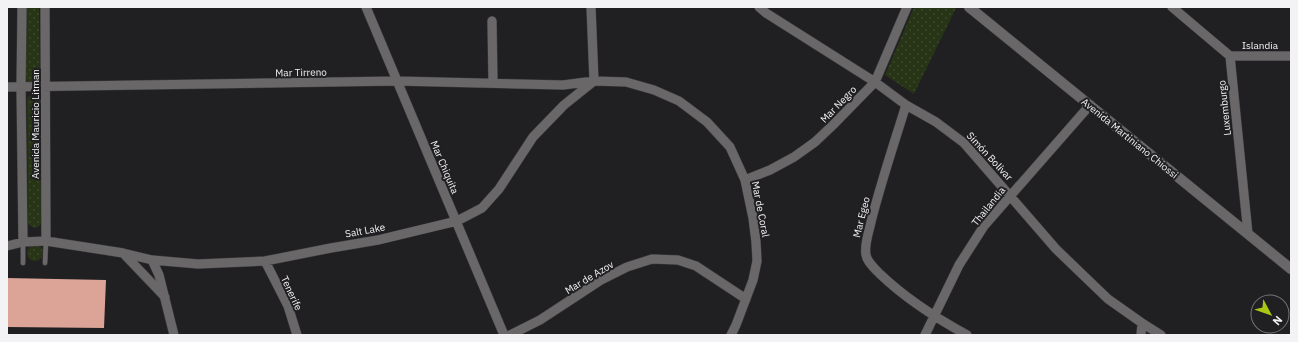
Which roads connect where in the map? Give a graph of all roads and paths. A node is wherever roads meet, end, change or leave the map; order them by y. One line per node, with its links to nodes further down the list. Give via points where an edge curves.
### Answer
1 (22, 7): 17 (street, Avenida Mauricio Litman)
2 (45, 7): 18 (street, Avenida Mauricio Litman)
3 (366, 7): 12 (street, Mar Chiquita)
4 (591, 7): 13 (street)
5 (759, 7): 14 (street, Simón Bolívar)
6 (907, 7): 14 (street, Mar Negro)
7 (969, 7): 20 (street, Avenida Martiniano Chiossi)
8 (1172, 7): 10 (street)
9 (492, 21): 15 (street)
10 (1230, 56): 11 (street, Islandia); 24 (street, Luxemburgo)
11 (1291, 56)
12 (397, 81): 15 (street, Mar Tirreno); 18 (street, Mar Tirreno); 23 (street, Mar Chiquita)
13 (594, 81): 15 (street, Mar Tirreno, via 563,85); 21 (street, Mar de Coral, via 626,82 654,90 678,101 707,122 730,147); 23 (street, Salt Lake, via 564,105 533,137 499,189 482,208)
14 (875, 82): 19 (street, Simón Bolívar); 21 (street, Mar Negro, via 815,142 794,157)
15 (493, 83)
16 (7, 87): 17 (street, Mar Tirreno)
17 (21, 87): 18 (street, Mar Tirreno); 26 (street, Avenida Mauricio Litman)
18 (46, 88): 25 (street, Avenida Mauricio Litman)
19 (906, 105): 22 (street, Simón Bolívar, via 936,122 964,143); 38 (street, Mar Egeo, via 878,194 866,256 891,285)
20 (1090, 105): 22 (street, Thailandia); 24 (street, Avenida Martiniano Chiossi)
21 (745, 180): 37 (street, Mar de Coral, via 754,218 756,242 753,280)
22 (1010, 194): 38 (street, Thailandia, via 967,252); 39 (street, Simón Bolívar, via 1056,249 1108,299)
23 (456, 222): 30 (street, Salt Lake, via 378,240); 42 (street, Mar Chiquita)
24 (1248, 234): 33 (street, Avenida Martiniano Chiossi)
25 (46, 241): 26 (street, Salt Lake); 28 (street, Salt Lake); 32 (lane)
26 (23, 242): 27 (street, Salt Lake); 31 (lane)
27 (7, 246)
28 (123, 253): 29 (street, Salt Lake); 35 (street)
29 (152, 260): 30 (street, Salt Lake, via 198,264); 34 (street)
30 (265, 261): 41 (street, Tenerife, via 288,306)
31 (23, 263)
32 (45, 263)
33 (1291, 269)
34 (159, 274): 35 (street); 36 (street)
35 (148, 280): 36 (street)
36 (166, 298): 40 (street)
37 (746, 299): 43 (street, Mar de Azov, via 696,266 678,260 652,259 627,267 601,280 540,320); 44 (street, Mar de Coral)
38 (934, 316): 45 (street, Thailandia); 46 (street, Mar Egeo)
39 (1142, 323): 47 (street); 48 (street, Simón Bolívar)
40 (174, 335)
41 (297, 335)
42 (504, 335)
43 (510, 335)
44 (731, 335)
45 (924, 335)
46 (967, 335)
47 (1141, 335)
48 (1161, 335)

